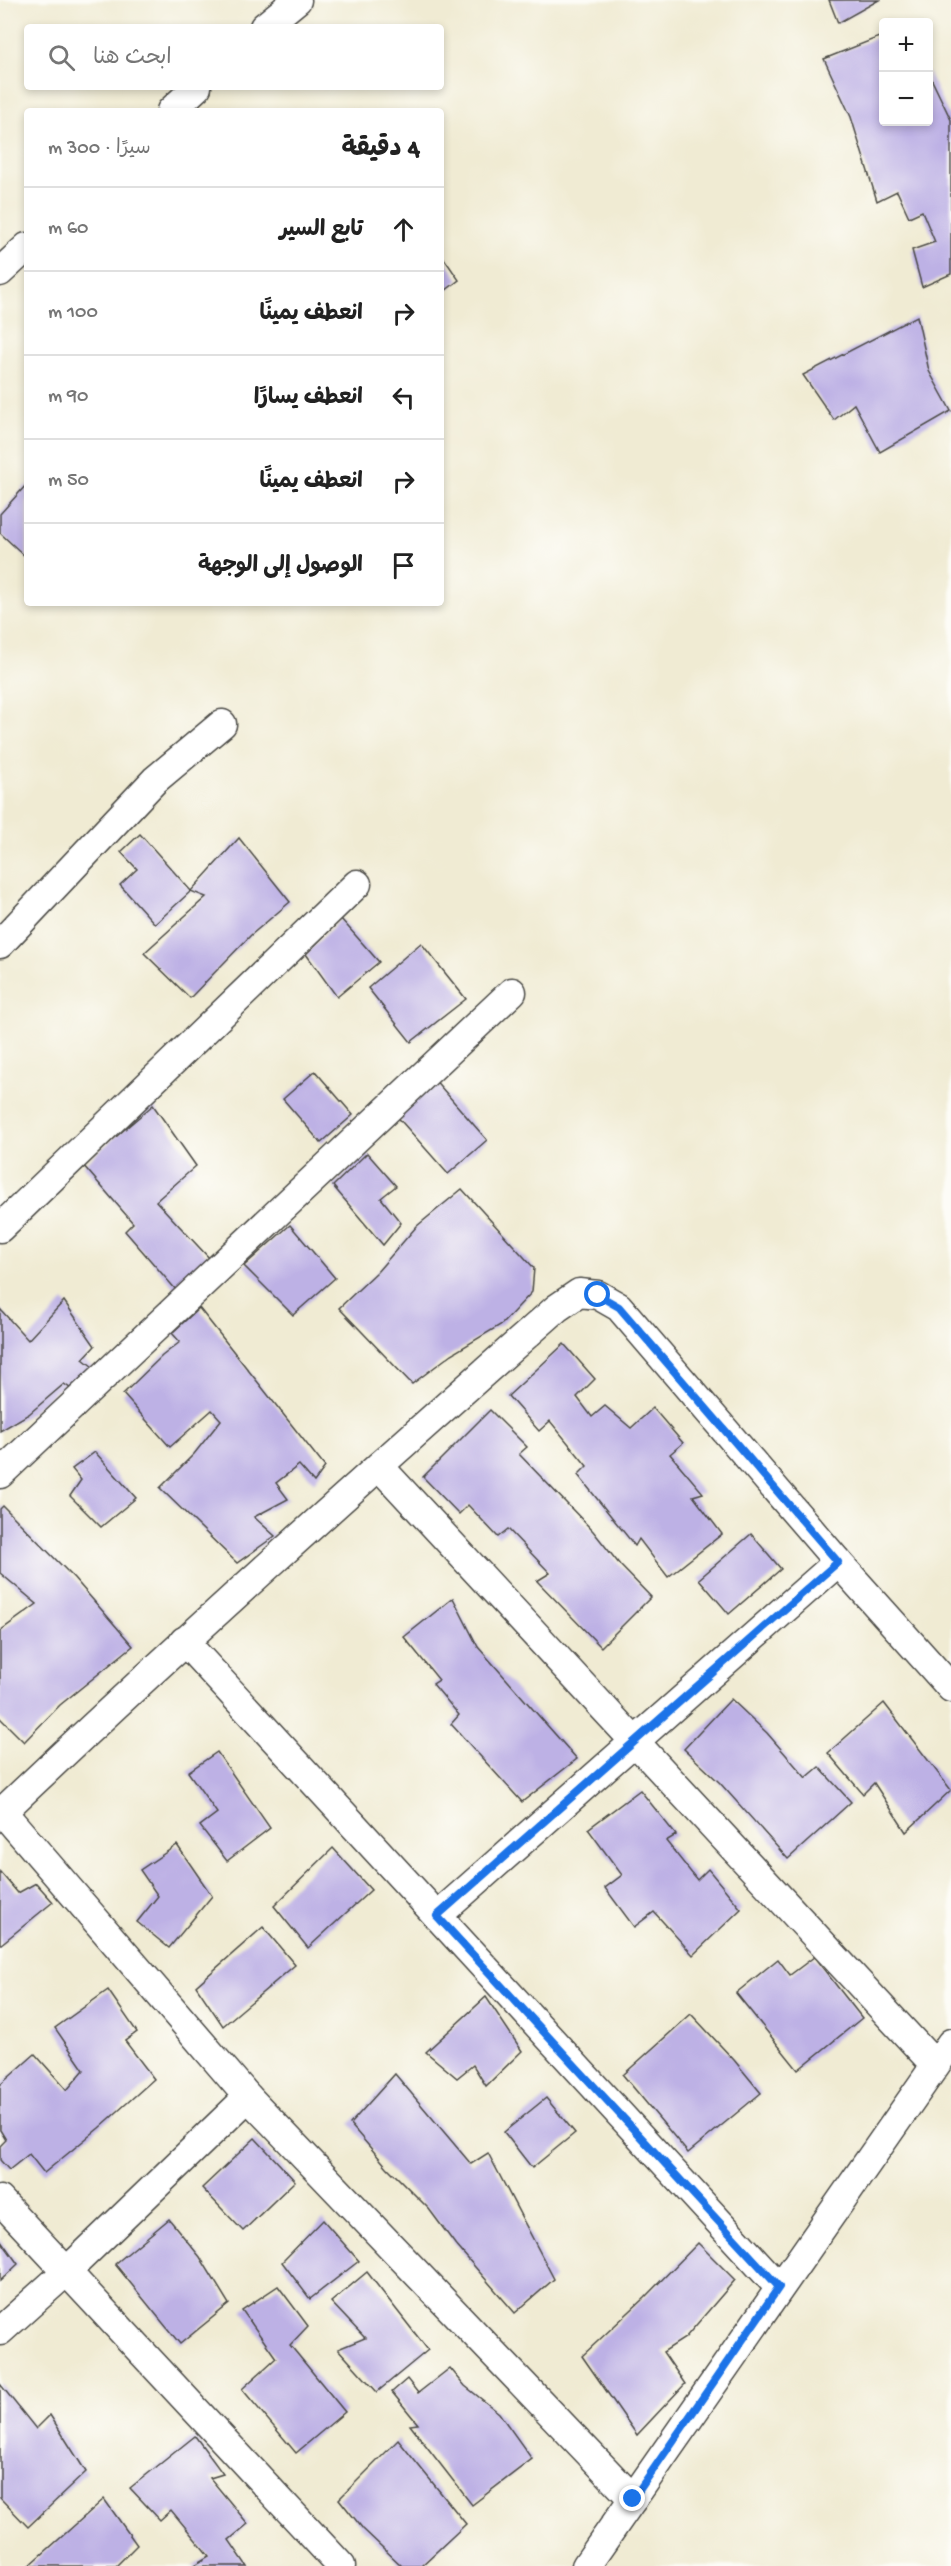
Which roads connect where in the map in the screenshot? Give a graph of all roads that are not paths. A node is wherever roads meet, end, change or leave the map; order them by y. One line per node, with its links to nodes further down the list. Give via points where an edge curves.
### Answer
1 (297, 0): 2 (street)
2 (268, 24)
3 (194, 90): 4 (street)
4 (174, 108)
5 (24, 251): 6 (street)
6 (0, 272)
7 (222, 724): 9 (street, via 155,780)
8 (357, 884): 11 (street)
9 (0, 944)
10 (512, 992): 13 (street)
11 (0, 1228)
12 (379, 1466): 14 (street, via 557,1308 579,1293 598,1295 619,1307); 15 (street); 17 (street)
13 (0, 1474)
14 (838, 1562): 16 (street); 17 (street)
15 (184, 1641): 18 (street); 19 (street)
16 (951, 1688)
17 (636, 1742): 19 (street); 20 (street)
18 (1, 1811): 21 (street)
19 (437, 1916): 24 (street)
20 (943, 2054): 24 (street)
21 (248, 2097): 23 (street); 26 (street)
22 (0, 2200): 23 (street)
23 (67, 2271): 25 (street); 27 (street)
24 (779, 2287): 26 (street)
25 (0, 2331)
26 (633, 2499): 28 (street)
27 (341, 2566)
28 (586, 2566)

